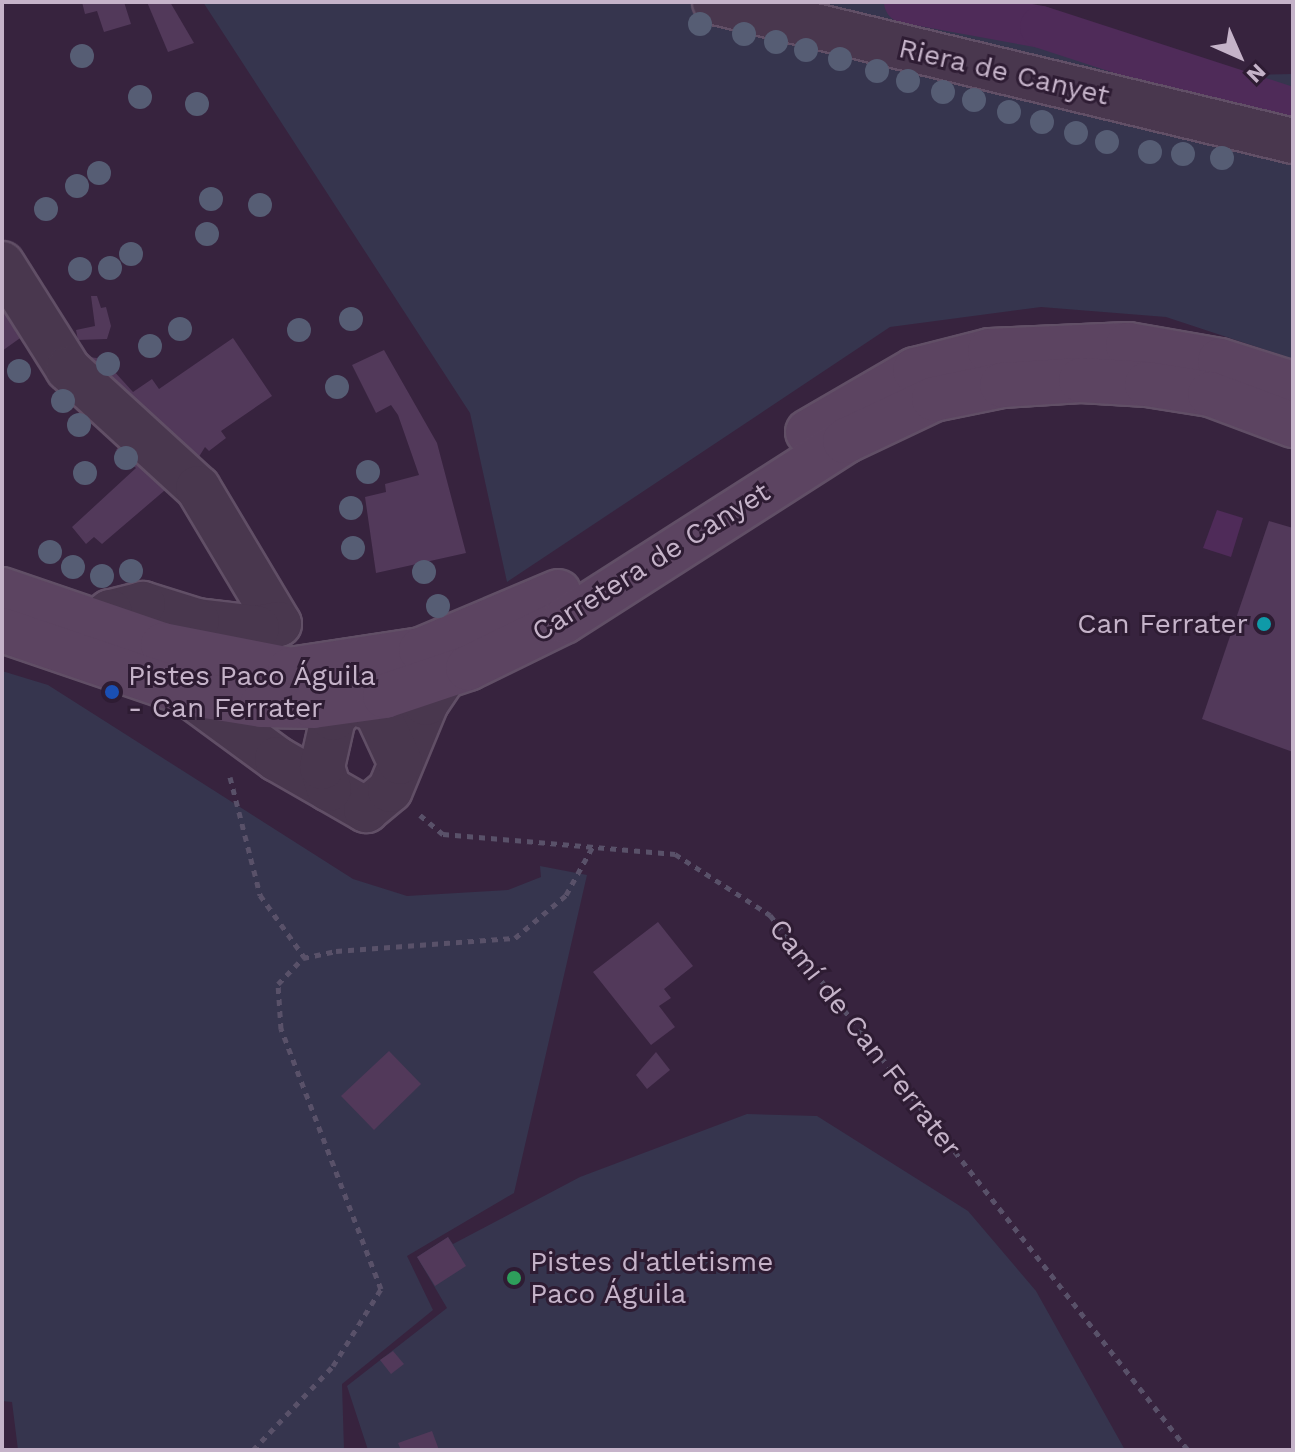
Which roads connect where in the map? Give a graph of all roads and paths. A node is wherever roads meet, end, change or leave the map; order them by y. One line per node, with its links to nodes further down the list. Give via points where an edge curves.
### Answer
1 (715, 2): 2 (street, Riera de Canyet)
2 (1293, 141)
3 (2, 264): 8 (street, via 68,369 198,488 279,624 257,628 197,621 143,604 110,612)
4 (1293, 384): 7 (street, Carretera de Canyet, via 1220,361 1128,345 951,358 868,393)
5 (1293, 425): 11 (street, Carretera de Canyet, via 1210,394 1147,384 1002,385 934,399 845,441 564,621)
6 (2, 590): 8 (street, Carretera de Canyet)
7 (537, 605): 10 (street, Carretera de Canyet, via 421,650 290,670); 12 (street, via 525,623 440,662 363,686)
8 (97, 623): 10 (street, Carretera de Canyet)
9 (2, 630): 10 (street, Carretera de Canyet)
10 (194, 673): 12 (street, via 324,685); 15 (street, via 277,759)
11 (444, 676): 12 (street, Carretera de Canyet, via 385,696); 14 (street, via 426,703)
12 (349, 701): 14 (street, via 376,710); 15 (street, via 333,718 330,730 322,767)
13 (229, 767): 17 (path, via 260,895)
14 (395, 776): 15 (street, via 366,810); 16 (path, Camí de Can Ferrater, via 443,834)
15 (329, 789)
16 (594, 844): 17 (path, via 566,895 515,938); 19 (path, Camí de Can Ferrater, via 675,854 770,915)
17 (305, 958): 18 (path, via 278,984 281,1029 381,1289 333,1366)
18 (253, 1450)
19 (1188, 1450)

